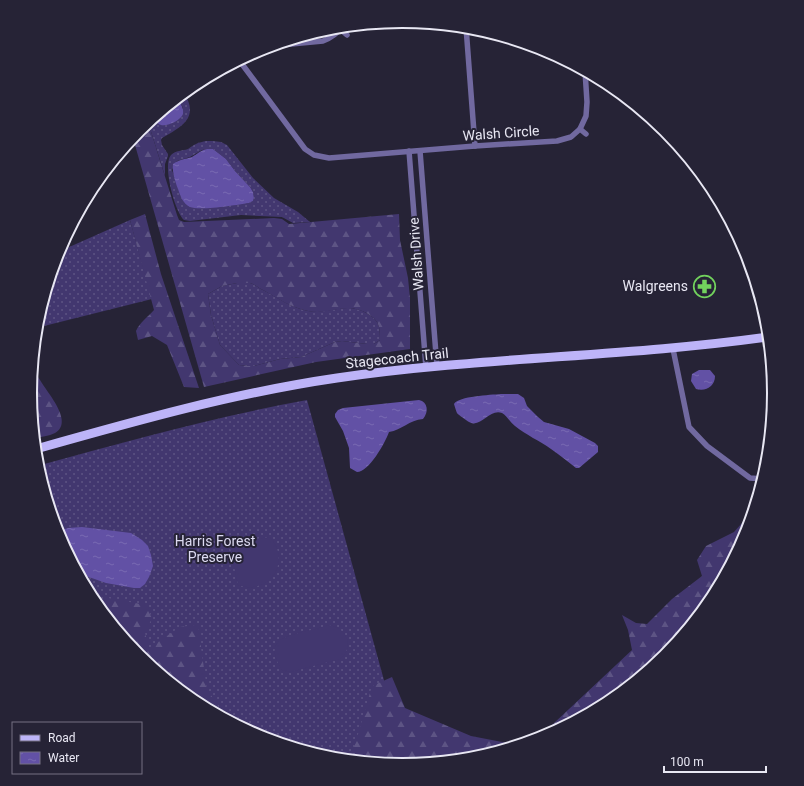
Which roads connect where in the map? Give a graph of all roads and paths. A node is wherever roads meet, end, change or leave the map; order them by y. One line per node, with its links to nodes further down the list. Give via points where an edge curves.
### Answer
1 (345, 33): 4 (street)
2 (334, 34): 5 (street, via 316,43)
3 (467, 34): 10 (street)
4 (347, 35)
5 (293, 44)
6 (243, 65): 12 (street, via 302,146 314,155 329,158)
7 (585, 78): 8 (street, via 587,108)
8 (580, 129): 9 (street); 10 (street, Walsh Circle, via 571,136 557,141)
9 (586, 134)
10 (475, 146): 11 (street, Walsh Circle)
11 (420, 150): 12 (street); 14 (street, Walsh Drive)
12 (409, 151): 13 (street, Walsh Drive)
13 (420, 289): 14 (street); 18 (street, Walsh Drive)
14 (430, 289): 17 (street, Walsh Drive)
15 (763, 338): 16 (main road, Stagecoach Trail)
16 (673, 348): 17 (main road, Stagecoach Trail); 20 (street, via 689,427 707,446 750,478)
17 (436, 367): 18 (main road, Stagecoach Trail)
18 (426, 368): 19 (main road, Stagecoach Trail, via 337,378 246,394)
19 (41, 448)
20 (757, 479)

